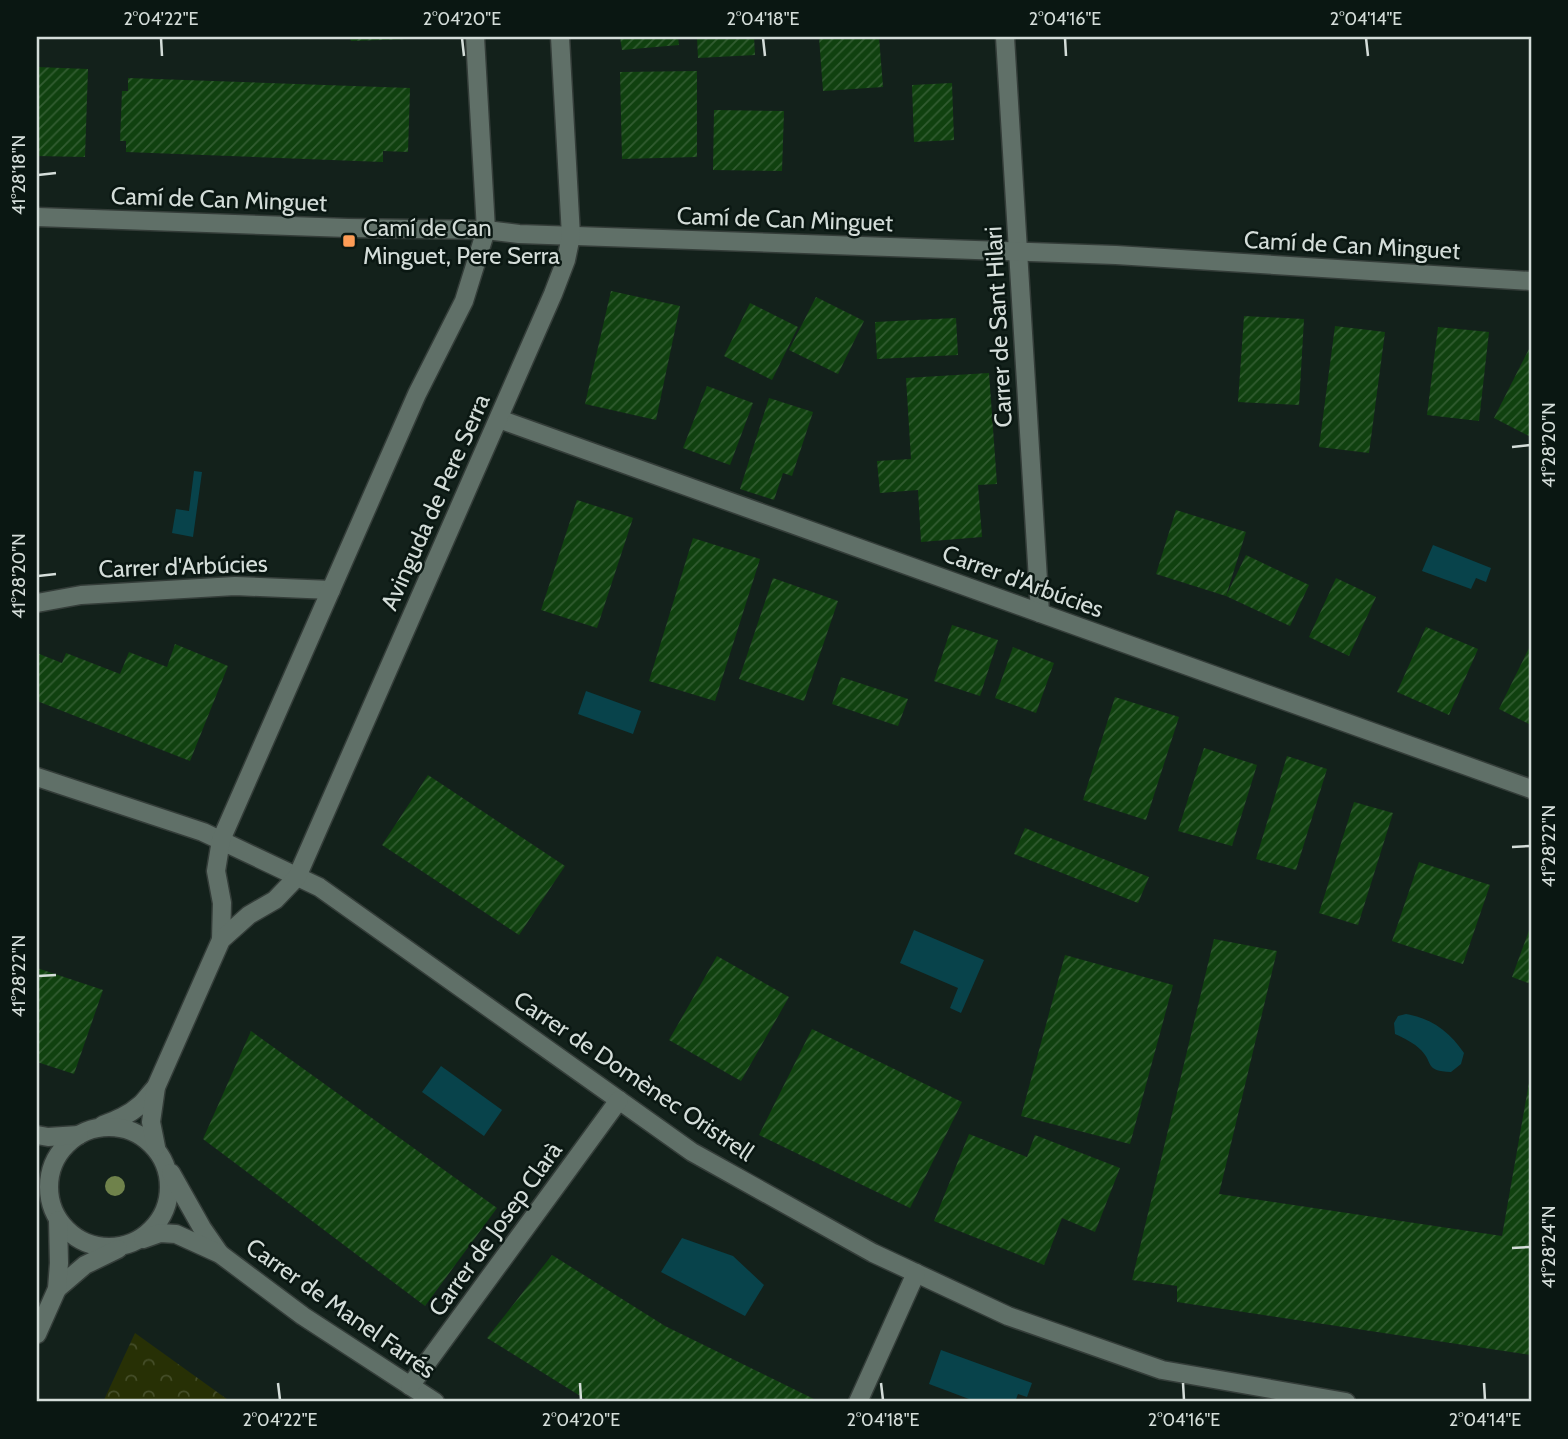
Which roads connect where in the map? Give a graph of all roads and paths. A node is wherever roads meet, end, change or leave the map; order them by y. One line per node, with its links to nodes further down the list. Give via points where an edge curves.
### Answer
1 (475, 37): 5 (street, Avinguda de Pere Serra)
2 (560, 37): 6 (street, Avinguda de Pere Serra)
3 (1005, 37): 7 (street, Carrer de Sant Hilari)
4 (37, 217): 5 (street, Camí de Can Minguet)
5 (486, 230): 6 (street, Camí de Can Minguet); 10 (street, Avinguda de Pere Serra, via 464,301 417,394)
6 (571, 236): 7 (street, Camí de Can Minguet); 9 (street, Avinguda de Pere Serra, via 553,294)
7 (1018, 252): 8 (street, Camí de Can Minguet); 12 (street, Carrer de Sant Hilari)
8 (1531, 281)
9 (499, 419): 12 (street, Carrer d'Arbúcies); 16 (street, Avinguda de Pere Serra)
10 (331, 590): 11 (street, Carrer d'Arbúcies, via 235,586 80,595); 15 (street, Avinguda de Pere Serra)
11 (37, 603)
12 (1040, 613): 14 (street, Carrer d'Arbúcies)
13 (37, 777): 15 (street, Carrer de Domènec Oristrell)
14 (1531, 789)
15 (221, 840): 16 (street, Carrer de Domènec Oristrell); 17 (street, Avinguda de Pere Serra, via 216,871 222,903)
16 (297, 877): 17 (street, Avinguda de Pere Serra, via 275,900 248,915); 19 (street, Carrer de Domènec Oristrell, via 319,887)
17 (221, 940): 18 (street, Avinguda de Pere Serra)
18 (156, 1087): 20 (street, Avinguda de Pere Serra, via 122,1117); 23 (street, Avinguda de Pere Serra, via 151,1122)
19 (619, 1100): 30 (street, Carrer de Domènec Oristrell, via 692,1152); 33 (street, Carrer de Josep Clarà)
20 (98, 1126): 22 (street); 23 (street, via 118,1126)
21 (37, 1135): 22 (street)
22 (79, 1135): 26 (street, via 64,1146 53,1163)
23 (156, 1147): 24 (street)
24 (166, 1163): 28 (street, via 168,1202 158,1222); 29 (street, Carrer de Manel Farrés)
25 (37, 1184): 26 (street)
26 (49, 1199): 27 (street)
27 (58, 1220): 28 (street, via 70,1234 89,1244); 31 (street)
28 (131, 1243): 29 (street, Carrer de Manel Farrés, via 160,1233 176,1234); 31 (street, via 85,1265)
29 (220, 1254): 33 (street, Carrer de Manel Farrés, via 303,1316)
30 (916, 1273): 34 (street, Carrer de Domènec Oristrell, via 1009,1316); 36 (street)
31 (57, 1289): 32 (street)
32 (37, 1334)
33 (410, 1386): 35 (street, Carrer de Manel Farrés)
34 (1241, 1394): 37 (street, Carrer de Domènec Oristrell)
35 (435, 1402)
36 (858, 1402)
37 (1346, 1402)

